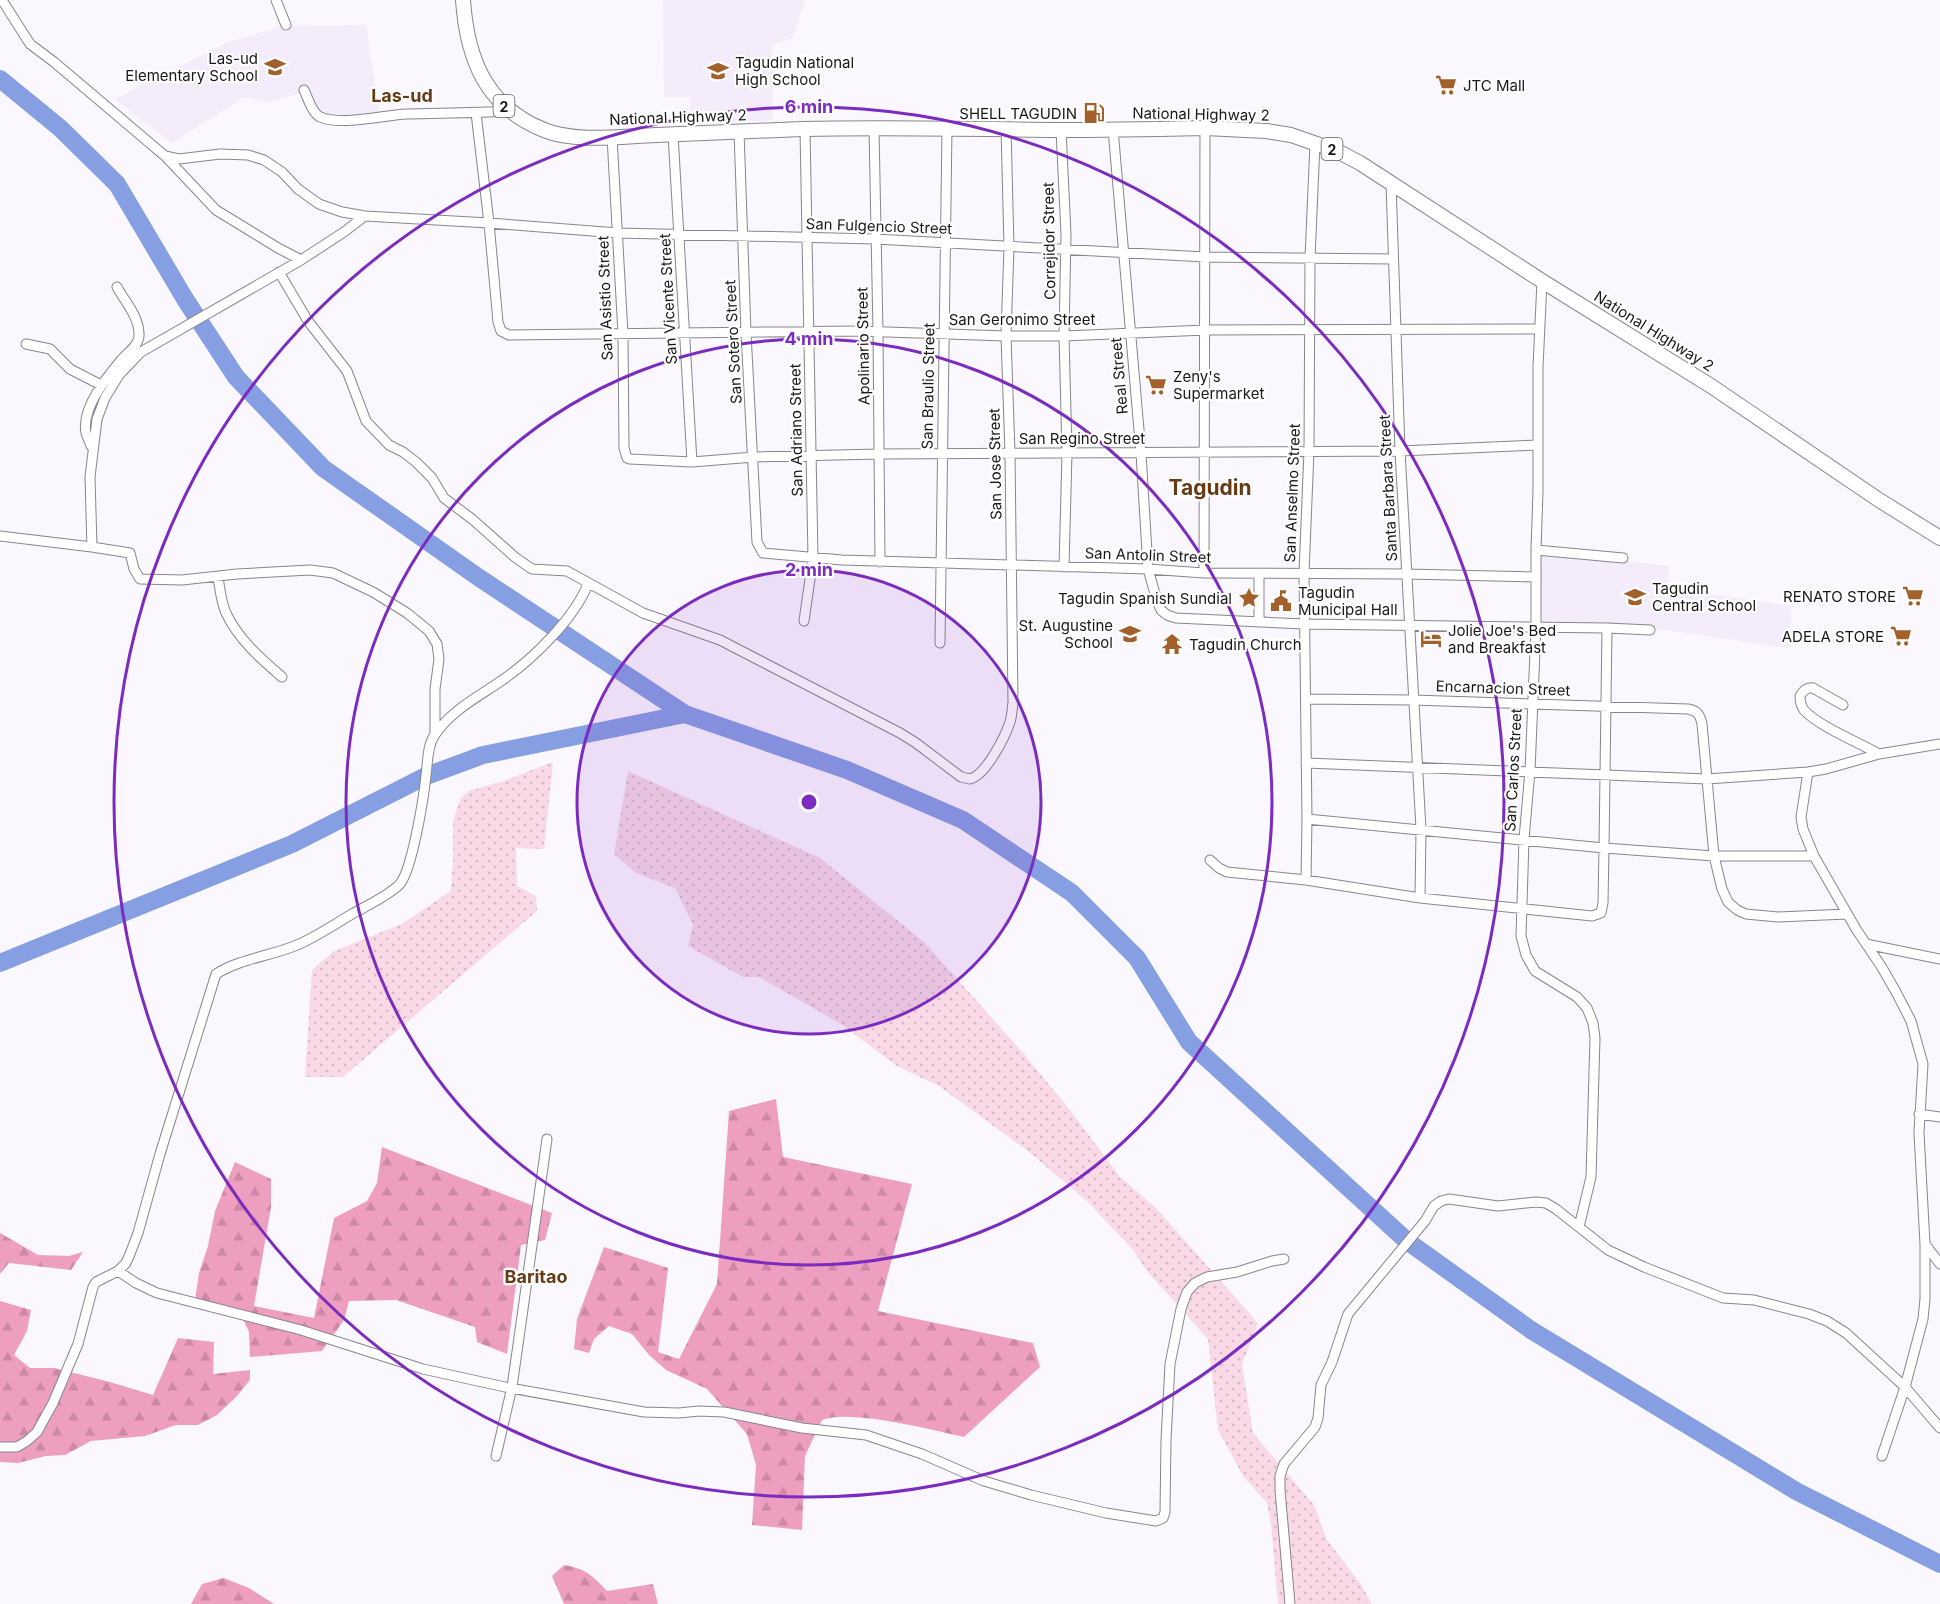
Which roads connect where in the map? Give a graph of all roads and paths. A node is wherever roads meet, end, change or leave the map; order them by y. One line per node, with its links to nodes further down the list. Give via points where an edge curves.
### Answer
1 (2, 0): 19 (street, via 30,44)
2 (276, 0): 4 (street)
3 (463, 0): 6 (highway, National Highway 2 / 2, via 467,33 481,77)
4 (285, 25)
5 (304, 90): 7 (street, via 322,118)
6 (508, 111): 7 (street); 17 (highway, National Highway 2 / 2, via 546,131)
7 (476, 113): 22 (street)
8 (947, 128): 9 (highway, National Highway 2 / 2); 12 (highway, National Highway 2 / 2); 28 (street, San Braulio Street)
9 (1006, 128): 14 (highway, National Highway 2 / 2); 29 (street, San Jose Street)
10 (1205, 128): 13 (highway, National Highway 2 / 2); 18 (highway, National Highway 2 / 2, via 1266,131); 32 (street)
11 (805, 129): 12 (highway, National Highway 2 / 2); 15 (highway, National Highway 2 / 2); 26 (street, San Adriano Street)
12 (874, 129): 27 (street, Apolinario Street)
13 (1113, 129): 14 (highway, National Highway 2 / 2); 31 (street, Real Street)
14 (1061, 130): 30 (street, Correjidor Street)
15 (739, 131): 16 (highway, National Highway 2 / 2); 25 (street, San Sotero Street)
16 (673, 134): 17 (highway, National Highway 2 / 2); 24 (street, San Vicente Street)
17 (612, 137): 23 (street, San Asistio Street)
18 (1315, 143): 20 (highway, National Highway 2 / 2, via 1360,163); 33 (street, San Anselmo Street)
19 (165, 156): 21 (street, San Fulgencio Street, via 179,159 248,155 282,172 319,204); 35 (street, via 216,210)
20 (1391, 183): 34 (street, Santa Barbara Street); 37 (highway, National Highway 2 / 2)
21 (365, 216): 22 (street, San Fulgencio Street); 35 (street)
22 (489, 223): 23 (street, San Fulgencio Street); 49 (street, San Geronimo Street, via 501,331)
23 (618, 233): 24 (street, San Fulgencio Street); 49 (street, San Asistio Street)
24 (679, 234): 25 (street, San Fulgencio Street); 46 (street, San Vicente Street)
25 (744, 236): 26 (street, San Fulgencio Street); 47 (street, San Sotero Street)
26 (806, 238): 27 (street, San Fulgencio Street); 43 (street, San Adriano Street)
27 (875, 240): 28 (street, San Fulgencio Street); 44 (street, Apolinario Street)
28 (945, 243): 29 (street, San Fulgencio Street); 48 (street, San Braulio Street)
29 (1009, 247): 30 (street, San Fulgencio Street); 50 (street, San Jose Street)
30 (1066, 249): 31 (street, San Fulgencio Street); 51 (street, Correjidor Street)
31 (1123, 252): 32 (street, San Fulgencio Street); 45 (street, Real Street)
32 (1205, 257): 33 (street, San Fulgencio Street); 42 (street)
33 (1310, 258): 34 (street, San Fulgencio Street); 39 (street, San Anselmo Street)
34 (1393, 259): 40 (street, Santa Barbara Street)
35 (301, 260): 36 (street)
36 (276, 274): 55 (street, via 141,352 110,390 97,419); 86 (street, via 346,371 366,421 389,445 416,462 444,498 516,558 532,569 567,571)
37 (1542, 281): 41 (street, San Carlos Street); 69 (highway, National Highway 2 / 2, via 1711,386)
38 (117, 287): 53 (street, via 134,314 140,335)
39 (1310, 329): 40 (street, San Geronimo Street); 42 (street, San Geronimo Street); 57 (street, San Anselmo Street)
40 (1396, 329): 41 (street, San Geronimo Street); 58 (street, Santa Barbara Street)
41 (1539, 329): 54 (street, San Carlos Street)
42 (1206, 330): 45 (street, San Geronimo Street); 56 (street)
43 (808, 332): 44 (street, San Geronimo Street); 47 (street, San Geronimo Street); 64 (street, San Adriano Street)
44 (878, 332): 48 (street, San Geronimo Street); 63 (street, Apolinario Street)
45 (1131, 332): 51 (street, San Geronimo Street); 62 (street, Real Street)
46 (685, 333): 47 (street, San Geronimo Street); 49 (street, San Geronimo Street); 67 (street, San Vicente Street)
47 (746, 333): 66 (street, San Sotero Street)
48 (943, 333): 50 (street, San Geronimo Street); 59 (street, San Braulio Street)
49 (622, 334): 65 (street, San Asistio Street)
50 (1006, 336): 51 (street, San Geronimo Street); 60 (street, San Jose Street)
51 (1064, 336): 61 (street, Correjidor Street)
52 (26, 344): 53 (street, via 50,349 70,369)
53 (101, 385): 55 (street, via 92,400 87,422)
54 (1538, 445): 58 (street, San Regino Street); 72 (street, San Carlos Street)
55 (92, 448): 70 (street)
56 (1205, 451): 57 (street, San Regino Street); 62 (street, San Regino Street); 80 (street)
57 (1309, 451): 58 (street, San Regino Street); 82 (street, San Anselmo Street)
58 (1400, 451): 83 (street, Santa Barbara Street)
59 (942, 453): 60 (street, San Regino Street); 63 (street, San Regino Street); 76 (street, San Braulio Street)
60 (1010, 453): 61 (street, San Regino Street); 77 (street, San Jose Street)
61 (1067, 453): 62 (street, San Regino Street); 78 (street, Correjidor Street)
62 (1141, 453): 79 (street, Real Street)
63 (879, 454): 64 (street, San Regino Street); 75 (street, Apolinario Street)
64 (812, 456): 66 (street, San Regino Street); 73 (street, San Adriano Street)
65 (627, 458): 67 (street, San Regino Street)
66 (754, 458): 67 (street, San Regino Street); 71 (street, San Sotero Street)
67 (692, 462)
68 (0, 536): 70 (street)
69 (1940, 538)
70 (92, 547): 84 (street, via 130,553 140,579)
71 (760, 550): 73 (street, San Antolin Street, via 767,555)
72 (1536, 550): 74 (street); 85 (street, San Carlos Street)
73 (813, 558): 75 (street, San Antolin Street); 87 (street, San Adriano Street)
74 (1623, 558)
75 (880, 562): 76 (street, San Antolin Street)
76 (942, 564): 77 (street, San Antolin Street); 94 (street, San Braulio Street)
77 (1012, 567): 78 (street, San Antolin Street); 86 (street, San Jose Street, via 1010,721 1001,743 980,774 966,779 916,742 738,648 643,613)
78 (1064, 567): 79 (street, San Antolin Street)
79 (1148, 569): 80 (street, San Antolin Street); 88 (street, Real Street, via 1157,601 1167,615)
80 (1204, 573): 81 (street, San Antolin Street)
81 (1259, 573): 82 (street, San Antolin Street); 88 (street)
82 (1304, 573): 83 (street, San Antolin Street); 89 (street, San Anselmo Street)
83 (1407, 574): 85 (street, San Antolin Street); 90 (street, Santa Barbara Street)
84 (218, 577): 95 (street, via 232,625); 101 (street, via 281,570 333,573 407,613 429,631 437,644)
85 (1536, 577): 91 (street, San Carlos Street)
86 (588, 584): 101 (street, via 578,606 538,650 453,715)
87 (804, 621)
88 (1259, 622): 89 (street)
89 (1304, 624): 90 (street); 96 (street, San Anselmo Street)
90 (1410, 626): 91 (street); 97 (street, Santa Barbara Street)
91 (1536, 627): 92 (street); 98 (street, San Carlos Street)
92 (1607, 628): 93 (street); 100 (street)
93 (1650, 630)
94 (940, 643)
95 (282, 677)
96 (1306, 699): 97 (street, Encarnacion Street); 104 (street, San Anselmo Street)
97 (1413, 700): 98 (street, Encarnacion Street); 105 (street, Santa Barbara Street)
98 (1532, 704): 100 (street, Encarnacion Street); 106 (street, San Carlos Street)
99 (1843, 705): 103 (street, via 1814,688 1809,687 1800,696 1807,712)
100 (1606, 707): 108 (street); 109 (street, Encarnacion Street, via 1688,709 1698,713)
101 (435, 735): 130 (street, via 429,746 412,851 401,883 298,945 216,974 138,1233 126,1263)
102 (1940, 744): 103 (street)
103 (1880, 754): 107 (street)
104 (1306, 763): 105 (street); 110 (street, San Anselmo Street)
105 (1416, 766): 106 (street); 111 (street, Santa Barbara Street)
106 (1530, 771): 108 (street); 112 (street, San Carlos Street)
107 (1808, 772): 109 (street); 115 (street, via 1801,817)
108 (1605, 776): 109 (street); 113 (street)
109 (1707, 779): 114 (street)
110 (1307, 819): 111 (street); 117 (street, San Anselmo Street)
111 (1421, 829): 112 (street); 118 (street, Santa Barbara Street)
112 (1524, 839): 113 (street); 119 (street, San Carlos Street)
113 (1604, 848): 114 (street); 119 (street, via 1600,913 1592,916)
114 (1714, 856): 115 (street); 120 (street, via 1728,902 1746,914)
115 (1814, 856): 120 (street)
116 (1210, 860): 117 (street, via 1227,872)
117 (1306, 880): 118 (street)
118 (1420, 898): 119 (street)
119 (1521, 909): 126 (street, San Carlos Street, via 1521,936 1530,963 1542,976 1577,997 1593,1023 1591,1177)
120 (1848, 914): 121 (street)
121 (1866, 944): 122 (street); 123 (street, via 1911,1021 1923,1064)
122 (1940, 959)
123 (1919, 1114): 124 (street); 127 (street)
124 (1940, 1117)
125 (547, 1139): 131 (street)
126 (1579, 1227): 132 (street, via 1608,1250 1708,1293 1754,1300 1827,1321 1846,1333); 137 (street, via 1545,1203 1498,1206 1441,1201 1359,1299 1348,1314 1321,1385 1315,1427 1284,1464 1280,1476)
127 (1925, 1244): 129 (street); 132 (street, via 1923,1319)
128 (1284, 1259): 131 (street, via 1207,1277 1187,1292 1170,1364 1165,1512 1156,1521 1031,1495 866,1436 724,1412 644,1412)
129 (1940, 1264)
130 (118, 1271): 131 (street, via 157,1293 301,1330 423,1369); 134 (street, via 93,1287 78,1344 36,1432 17,1447)
131 (512, 1387): 135 (street)
132 (1905, 1387): 133 (street); 136 (street)
133 (1940, 1428)
134 (0, 1447)
135 (496, 1456)
136 (1882, 1456)
137 (1290, 1604)

